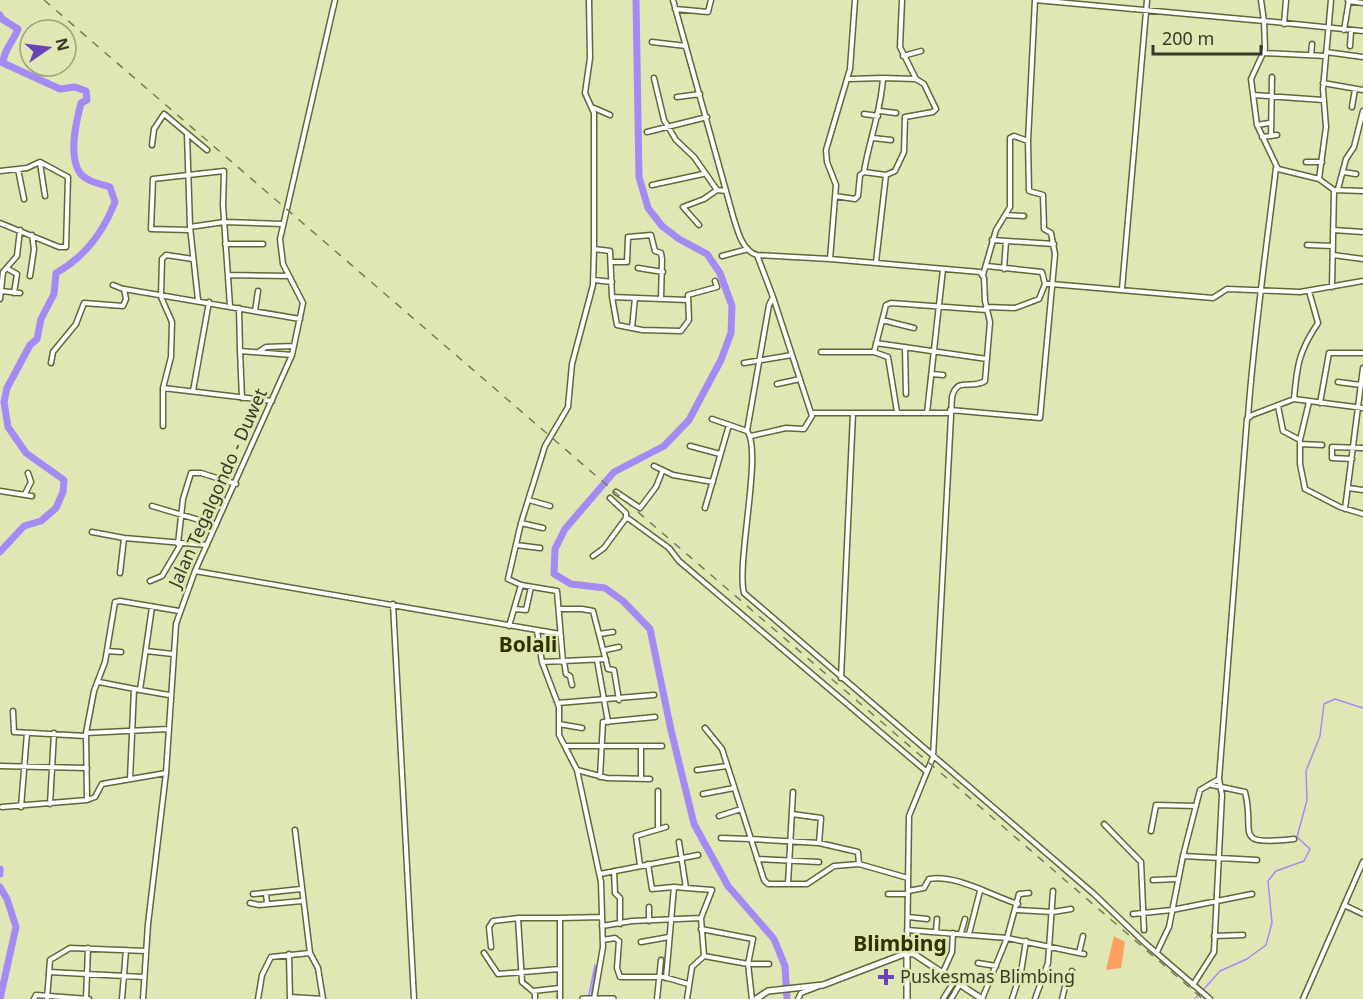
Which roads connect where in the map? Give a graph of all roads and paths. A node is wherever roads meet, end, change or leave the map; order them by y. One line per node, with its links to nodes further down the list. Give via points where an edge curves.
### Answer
1 (335, 0): 91 (street, Jalan Tegalgondo - Duwet)
2 (588, 0): 45 (street, via 590,58 585,93)
3 (673, 0): 13 (street)
4 (711, 0): 13 (street, via 709,11)
5 (855, 0): 34 (street)
6 (902, 0): 29 (street)
7 (1147, 0): 14 (street)
8 (1262, 0): 15 (street)
9 (1286, 0): 16 (street)
10 (1331, 0): 17 (street)
11 (1348, 1): 12 (street); 18 (street)
12 (1363, 3)
13 (678, 8): 23 (street)
14 (1146, 10): 15 (street); 63 (street, via 1035,0); 133 (street)
15 (1264, 21): 16 (street); 26 (street)
16 (1284, 24): 17 (street)
17 (1327, 30): 18 (street); 27 (street)
18 (1344, 30): 19 (street)
19 (1351, 31): 20 (street); 24 (street)
20 (1363, 32)
21 (652, 42): 23 (street)
22 (1312, 44): 28 (street)
23 (686, 46): 39 (street)
24 (1350, 46)
25 (921, 51): 29 (street)
26 (1264, 53): 28 (street); 40 (street, via 1251,76)
27 (1326, 54): 28 (street); 30 (street); 36 (street)
28 (1311, 55)
29 (903, 56): 35 (street)
30 (1363, 57)
31 (1272, 77): 41 (street)
32 (654, 78): 55 (street, via 661,113)
33 (883, 78): 34 (street); 35 (street); 46 (street)
34 (848, 79): 85 (street, via 826,150 836,181)
35 (916, 79): 77 (street, via 924,84 936,109 905,117 904,152 895,171)
36 (1323, 83): 37 (street); 43 (street)
37 (1355, 89): 38 (street); 44 (street)
38 (1363, 90)
39 (700, 94): 42 (street); 52 (street)
40 (1253, 95): 41 (street); 54 (street)
41 (1271, 96): 43 (street); 53 (street)
42 (677, 97)
43 (1323, 100): 68 (street, via 1326,128)
44 (1352, 107)
45 (593, 108): 50 (street); 105 (street)
46 (880, 111): 48 (street); 51 (street)
47 (1363, 111): 73 (street, via 1354,147)
48 (896, 113)
49 (864, 114): 51 (street)
50 (610, 115)
51 (878, 116): 61 (street)
52 (707, 117): 55 (street); 82 (street)
53 (1269, 123): 54 (street); 59 (street)
54 (1257, 125): 60 (street)
55 (669, 128): 56 (street); 75 (street)
56 (647, 132)
57 (187, 134): 64 (street, via 164,114 154,129); 65 (street); 74 (street)
58 (1277, 135): 59 (street)
59 (1271, 136): 60 (street)
60 (1262, 137): 69 (street)
61 (873, 138): 62 (street); 72 (street)
62 (891, 140)
63 (1028, 141): 87 (street, via 1014,135 1010,138 1010,202); 102 (street, via 1029,191 1043,195 1044,229 1051,233)
64 (152, 145)
65 (207, 150)
66 (40, 162): 70 (street); 84 (street); 97 (street, via 69,179 66,247)
67 (1306, 162): 68 (street)
68 (1322, 162): 78 (street)
69 (1276, 167): 78 (street); 134 (street)
70 (18, 169): 71 (street); 86 (street)
71 (0, 171)
72 (864, 172): 77 (street); 85 (street, via 856,198)
73 (1342, 172): 76 (street); 81 (street)
74 (189, 174): 89 (street, via 224,171); 93 (street); 93 (street, via 153,179 150,219 154,231)
75 (703, 174): 79 (street); 80 (street)
76 (1356, 174)
77 (886, 176): 113 (street)
78 (1319, 179): 81 (street)
79 (652, 185)
80 (717, 190): 82 (street); 92 (street, via 683,207)
81 (1336, 190): 83 (street); 95 (street)
82 (726, 191): 106 (street, via 736,227)
83 (1363, 191)
84 (45, 196)
85 (835, 196): 111 (street)
86 (24, 199)
87 (1006, 215): 88 (street); 98 (street)
88 (1024, 216)
89 (224, 222): 91 (street); 93 (street); 100 (street)
90 (0, 223): 94 (street)
91 (283, 224): 123 (street, Jalan Tegalgondo - Duwet, via 281,253)
92 (699, 225)
93 (190, 229): 109 (street)
94 (20, 230): 97 (street); 116 (street, via 16,256)
95 (1334, 230): 96 (street); 104 (street)
96 (1363, 232)
97 (32, 234): 122 (street)
98 (993, 240): 99 (street); 114 (street)
99 (1006, 241): 102 (street); 118 (street)
100 (225, 244): 101 (street); 120 (street)
101 (263, 244)
102 (1054, 244): 129 (street)
103 (1307, 245): 104 (street)
104 (1333, 246): 107 (street)
105 (594, 249): 112 (street, via 609,250); 124 (street)
106 (752, 253): 108 (street); 111 (street); 143 (street)
107 (1333, 255): 110 (street); 131 (street)
108 (722, 256)
109 (194, 259): 140 (street, via 164,255); 145 (street)
110 (1363, 259)
111 (830, 260): 113 (street)
112 (612, 262): 119 (street, via 627,262 628,237 650,234 655,251 661,254); 127 (street)
113 (876, 263): 117 (street)
114 (987, 266): 118 (street); 121 (street)
115 (638, 268): 119 (street)
116 (8, 269): 137 (street, via 17,272); 139 (street, via 3,272)
117 (943, 269): 121 (street); 149 (street)
118 (1004, 269): 128 (street, via 1042,272)
119 (663, 272): 144 (street)
120 (228, 275): 123 (street); 148 (street)
121 (983, 275): 151 (street)
122 (30, 276)
123 (289, 276): 153 (street, Jalan Tegalgondo - Duwet, via 302,299)
124 (594, 280): 127 (street); 220 (street, via 572,364 568,407 545,446)
125 (715, 281): 146 (street, via 716,288 690,293)
126 (1363, 281): 131 (street)
127 (612, 282): 141 (street)
128 (1045, 284): 129 (street); 151 (street, via 1037,301 1015,308)
129 (1051, 284): 133 (street); 191 (street, via 1040,418)
130 (113, 285): 132 (street)
131 (1332, 287): 136 (street)
132 (123, 289): 140 (street); 170 (street, via 123,306 84,303 76,324 53,352)
133 (1122, 289): 134 (street, via 1213,298 1227,289)
134 (1262, 290): 136 (street); 196 (street)
135 (258, 291): 152 (street)
136 (1310, 291): 184 (street, via 1318,323 1298,358)
137 (14, 293): 138 (street); 139 (street)
138 (20, 293)
139 (0, 295)
140 (161, 297): 145 (street); 180 (street, via 172,322 171,357)
141 (612, 297): 142 (street); 155 (street, via 618,326)
142 (635, 298): 144 (street); 155 (street)
143 (771, 298): 167 (street); 169 (street)
144 (661, 299): 146 (street)
145 (198, 300): 147 (street)
146 (687, 300): 155 (street, via 689,320 681,331)
147 (209, 302): 148 (street); 181 (street)
148 (230, 306): 150 (street)
149 (939, 307): 151 (street); 154 (street, via 891,303); 164 (street)
150 (239, 308): 152 (street); 160 (street)
151 (987, 309): 168 (street)
152 (255, 311): 153 (street)
153 (300, 319): 158 (street, Jalan Tegalgondo - Duwet)
154 (882, 320): 156 (street); 157 (street)
155 (632, 328)
156 (914, 328)
157 (876, 343): 159 (street); 163 (street)
158 (294, 346): 161 (street, via 266,347); 166 (street, Jalan Tegalgondo - Duwet)
159 (905, 347): 164 (street); 182 (street)
160 (240, 351): 161 (street); 183 (street)
161 (260, 351): 166 (street)
162 (821, 352): 163 (street)
163 (874, 352): 190 (street, via 888,357)
164 (934, 352): 168 (street); 173 (street)
165 (1363, 353): 187 (street, via 1329,353)
166 (292, 355): 185 (street, Jalan Tegalgondo - Duwet)
167 (792, 355): 169 (street); 176 (street)
168 (987, 359): 191 (street, via 985,381 955,388)
169 (759, 361): 171 (street); 199 (street)
170 (51, 363)
171 (744, 363)
172 (1363, 368): 175 (street)
173 (932, 374): 174 (street); 194 (street)
174 (943, 375)
175 (1362, 378): 179 (street)
176 (800, 379): 178 (street); 192 (street)
177 (1338, 382): 179 (street)
178 (777, 384)
179 (1361, 385): 189 (street)
180 (163, 388): 181 (street); 198 (street)
181 (193, 391): 183 (street)
182 (906, 394)
183 (242, 398): 185 (street)
184 (1294, 399): 186 (street); 188 (street)
185 (272, 401): 212 (street, Jalan Tegalgondo - Duwet)
186 (1309, 402): 187 (street); 201 (street)
187 (1320, 403): 189 (street)
188 (1278, 406): 196 (street); 201 (street, via 1283,431)
189 (1361, 408): 204 (street)
190 (897, 412): 193 (street); 194 (street)
191 (950, 412): 194 (street); 288 (street)
192 (812, 413): 193 (street); 200 (street, via 804,429 786,428)
193 (853, 413): 263 (street)
194 (927, 413)
195 (712, 419): 197 (street)
196 (1247, 419): 302 (street)
197 (729, 425): 199 (street); 206 (street)
198 (163, 426)
199 (747, 431): 200 (street)
200 (750, 436): 263 (street, via 744,593)
201 (1300, 442): 202 (street); 224 (street, via 1305,489)
202 (1322, 445)
203 (690, 446): 206 (street)
204 (1353, 447): 205 (street); 207 (street); 207 (street, via 1332,447 1332,458)
205 (1363, 448)
206 (720, 454): 211 (street)
207 (1352, 459): 213 (street)
208 (654, 466): 209 (street)
209 (662, 472): 211 (street); 216 (street, via 640,508)
210 (28, 473): 217 (street, via 31,482)
211 (713, 482): 223 (street)
212 (236, 484): 226 (street, via 191,473); 229 (street, Jalan Tegalgondo - Duwet)
213 (1348, 488): 214 (street); 224 (street)
214 (1363, 490)
215 (0, 491): 217 (street)
216 (616, 492)
217 (25, 494): 218 (street)
218 (32, 496)
219 (610, 498): 227 (street, via 627,513)
220 (529, 500): 222 (street); 228 (street)
221 (152, 506): 226 (street)
222 (550, 506)
223 (705, 508)
224 (1345, 509): 225 (street)
225 (1363, 514)
226 (182, 516): 229 (street); 233 (street)
227 (626, 518): 237 (street, via 604,548); 296 (street, via 668,548)
228 (521, 523): 230 (street); 235 (street)
229 (216, 525): 234 (street, Jalan Tegalgondo - Duwet)
230 (543, 528)
231 (92, 532): 232 (street)
232 (124, 538): 233 (street); 239 (street)
233 (179, 544): 234 (street); 240 (street, via 162,576)
234 (207, 545): 238 (street, Jalan Tegalgondo - Duwet)
235 (516, 545): 236 (street); 241 (street, via 508,581)
236 (540, 548)
237 (593, 556)
238 (195, 571): 243 (street); 247 (street, Jalan Tegalgondo - Duwet)
239 (120, 573)
240 (150, 581)
241 (521, 585): 242 (street); 245 (street)
242 (531, 587): 245 (street, via 526,610); 246 (street, via 558,591)
243 (393, 604): 248 (street); 440 (street)
244 (152, 607): 247 (street); 255 (street, via 115,602); 256 (street)
245 (514, 609): 248 (street)
246 (560, 609): 251 (street); 252 (street, via 593,611)
247 (179, 611): 258 (street, Jalan Tegalgondo - Duwet)
248 (509, 626): 249 (street)
249 (537, 632): 251 (street); 262 (street)
250 (613, 632): 252 (street)
251 (560, 634): 261 (street)
252 (599, 634): 254 (street, via 601,650)
253 (619, 647): 254 (street)
254 (605, 650): 259 (street)
255 (107, 651): 257 (street); 264 (street)
256 (146, 651): 258 (street); 267 (street)
257 (121, 652)
258 (173, 654): 268 (street, Jalan Tegalgondo - Duwet)
259 (606, 659): 260 (street); 270 (street, via 608,669 614,670)
260 (597, 660): 261 (street); 271 (street)
261 (563, 662): 262 (street); 265 (street)
262 (542, 663): 272 (street)
263 (841, 678): 288 (street)
264 (99, 682): 266 (street); 283 (street)
265 (572, 685)
266 (134, 689): 267 (street); 280 (street)
267 (140, 690): 268 (street)
268 (169, 695): 279 (street, Jalan Tegalgondo - Duwet)
269 (654, 696): 270 (street)
270 (619, 699): 271 (street)
271 (606, 701): 272 (street); 275 (street)
272 (558, 703): 276 (street)
273 (13, 711): 281 (street, via 14,732)
274 (655, 717): 275 (street)
275 (608, 722): 286 (street, via 602,723)
276 (559, 724): 277 (street); 284 (street)
277 (582, 728)
278 (705, 728): 291 (street, via 719,745)
279 (168, 729): 280 (street); 297 (street, Jalan Tegalgondo - Duwet)
280 (132, 732): 283 (street); 300 (street)
281 (27, 733): 282 (street); 290 (street)
282 (54, 733): 283 (street); 292 (street)
283 (86, 735): 293 (street)
284 (565, 746): 286 (street); 294 (street)
285 (662, 746): 287 (street)
286 (601, 747): 287 (street); 298 (street)
287 (641, 747): 299 (street)
288 (933, 757): 296 (street); 404 (street)
289 (0, 766): 290 (street)
290 (24, 766): 292 (street); 313 (street)
291 (727, 766): 295 (street); 304 (street)
292 (52, 767): 293 (street); 310 (street)
293 (87, 768): 309 (street)
294 (577, 770): 298 (street); 341 (street)
295 (697, 770)
296 (926, 771): 342 (street, via 909,816)
297 (166, 773): 300 (street); 401 (street, Jalan Tegalgondo - Duwet)
298 (600, 777): 299 (street)
299 (641, 778): 301 (street)
300 (130, 779): 309 (street, via 102,784 95,797)
301 (650, 779)
302 (1219, 779): 303 (street); 305 (street)
303 (1211, 785): 305 (street); 311 (street, via 1201,788)
304 (734, 788): 308 (street); 314 (street)
305 (1222, 788): 323 (street, via 1245,792 1247,830 1256,840); 333 (street)
306 (658, 791): 319 (street)
307 (793, 792): 315 (street)
308 (703, 794)
309 (87, 800): 310 (street)
310 (50, 804): 313 (street)
311 (1196, 806): 321 (street, via 1156,805); 329 (street)
312 (2, 807): 313 (street)
313 (21, 807)
314 (741, 809): 316 (street); 324 (street)
315 (792, 814): 326 (street); 327 (street, via 821,818)
316 (719, 816)
317 (1104, 824): 367 (street, via 1139,857)
318 (666, 827): 319 (street)
319 (658, 829): 339 (street, via 636,836)
320 (295, 830): 348 (street)
321 (1151, 831)
322 (721, 838): 324 (street)
323 (1294, 838)
324 (751, 839): 326 (street); 331 (street)
325 (679, 842): 330 (street)
326 (790, 842): 327 (street); 332 (street)
327 (819, 843): 338 (street, via 858,852)
328 (698, 855): 330 (street)
329 (1183, 856): 333 (street); 343 (street)
330 (682, 858): 337 (street); 347 (street)
331 (757, 859): 332 (street); 345 (street, via 766,884)
332 (789, 860): 335 (street); 345 (street)
333 (1218, 860): 334 (street); 358 (street)
334 (1257, 860)
335 (819, 862)
336 (1363, 862): 361 (street)
337 (648, 864): 339 (street); 346 (street, via 652,889)
338 (859, 864): 342 (street); 345 (street, via 834,866 812,883)
339 (640, 865): 340 (street)
340 (614, 871): 341 (street); 380 (street, via 614,892 620,897)
341 (600, 874): 370 (street)
342 (908, 878): 351 (street)
343 (1178, 879): 344 (street); 365 (street)
344 (1153, 880)
345 (788, 884)
346 (674, 887): 347 (street); 379 (street)
347 (686, 888): 374 (street, via 712,891)
348 (302, 889): 352 (street); 357 (street)
349 (980, 891): 351 (street, via 967,884 933,878 927,880 926,887); 363 (street); 388 (street)
350 (1053, 891): 366 (street)
351 (908, 892): 355 (street); 371 (street)
352 (266, 893): 354 (street); 360 (street)
353 (1029, 893): 363 (street, via 1019,894)
354 (253, 894)
355 (888, 894)
356 (1252, 894): 358 (street)
357 (302, 901): 360 (street); 402 (street)
358 (1216, 902): 365 (street); 391 (street)
359 (250, 903): 360 (street)
360 (267, 904)
361 (1344, 905): 369 (street); 457 (street)
362 (649, 907): 378 (street)
363 (1017, 907): 366 (street); 393 (street)
364 (1071, 909): 366 (street)
365 (1172, 910): 367 (street); 404 (street, via 1167,934)
366 (1053, 912): 398 (street)
367 (1144, 913): 368 (street); 384 (street)
368 (1133, 914)
369 (1363, 914)
370 (602, 917): 373 (street); 381 (street)
371 (908, 917): 375 (street); 383 (street)
372 (518, 918): 373 (street); 397 (street, via 493,921 489,927); 417 (street)
373 (560, 918): 413 (street)
374 (702, 918): 379 (street); 382 (street)
375 (927, 919)
376 (937, 919): 385 (street)
377 (965, 919): 387 (street)
378 (649, 921): 379 (street); 380 (street)
379 (669, 922): 392 (street)
380 (620, 924): 381 (street)
381 (602, 926): 394 (street)
382 (701, 929): 407 (street); 410 (street, via 752,938)
383 (907, 930): 385 (street); 403 (street)
384 (1144, 930)
385 (936, 932): 386 (street)
386 (953, 933): 387 (street); 416 (street, via 952,952)
387 (961, 933): 388 (street)
388 (969, 934): 393 (street)
389 (1243, 935): 391 (street)
390 (1083, 936): 398 (street, via 1082,954)
391 (1214, 936): 427 (street, via 1214,954)
392 (669, 937): 396 (street); 423 (street)
393 (1007, 938): 395 (street); 412 (street)
394 (603, 940): 422 (street, via 619,941 619,976); 433 (street)
395 (1026, 941): 398 (street); 453 (street)
396 (641, 942)
397 (491, 947)
398 (1050, 947): 419 (street)
399 (88, 948): 400 (street); 415 (street, via 67,949 51,957); 418 (street)
400 (126, 950): 401 (street); 420 (street)
401 (146, 951): 421 (street, Jalan Tegalgondo - Duwet)
402 (310, 952): 406 (street); 439 (street, via 318,968)
403 (907, 952): 416 (main road); 428 (main road); 449 (main road)
404 (1157, 952): 427 (street)
405 (484, 953): 417 (street, via 498,974)
406 (289, 954): 432 (street); 438 (street, via 269,960)
407 (704, 956): 410 (street); 426 (street, via 693,963)
408 (661, 960): 422 (street)
409 (978, 963): 412 (street)
410 (748, 964): 411 (street); 447 (street)
411 (768, 964)
412 (996, 966): 452 (street)
413 (560, 969): 417 (street); 429 (street)
414 (1072, 971): 424 (street)
415 (49, 972): 418 (street); 431 (street)
416 (943, 972): 425 (main road)
417 (521, 973): 430 (street, via 522,982)
418 (87, 975): 420 (street); 435 (street)
419 (1045, 975): 424 (street); 454 (street)
420 (124, 976): 421 (street); 436 (street)
421 (144, 977): 437 (street, Jalan Tegalgondo - Duwet)
422 (658, 978): 423 (street); 445 (street)
423 (666, 978): 426 (street)
424 (1067, 979): 455 (street)
425 (958, 982): 450 (street); 451 (street); 452 (main road)
426 (688, 984): 446 (street)
427 (1195, 986): 456 (street)
428 (817, 987): 447 (main road, via 774,990); 448 (street, via 801,993)
429 (560, 988): 430 (street); 442 (street)
430 (532, 992): 441 (street)
431 (47, 997): 434 (street, via 36,995); 435 (street)
432 (290, 998): 439 (street)
433 (594, 998): 443 (main road); 444 (main road)
434 (34, 999)
435 (87, 999)
436 (122, 999)
437 (143, 999)
438 (258, 999)
439 (323, 999)
440 (414, 999)
441 (536, 999)
442 (560, 999)
443 (583, 999)
444 (613, 999)
445 (657, 999)
446 (687, 999)
447 (754, 999)
448 (798, 999)
449 (907, 999)
450 (943, 999)
451 (951, 999)
452 (982, 999)
453 (1012, 999)
454 (1035, 999)
455 (1062, 999)
456 (1210, 999)
457 (1303, 999)

